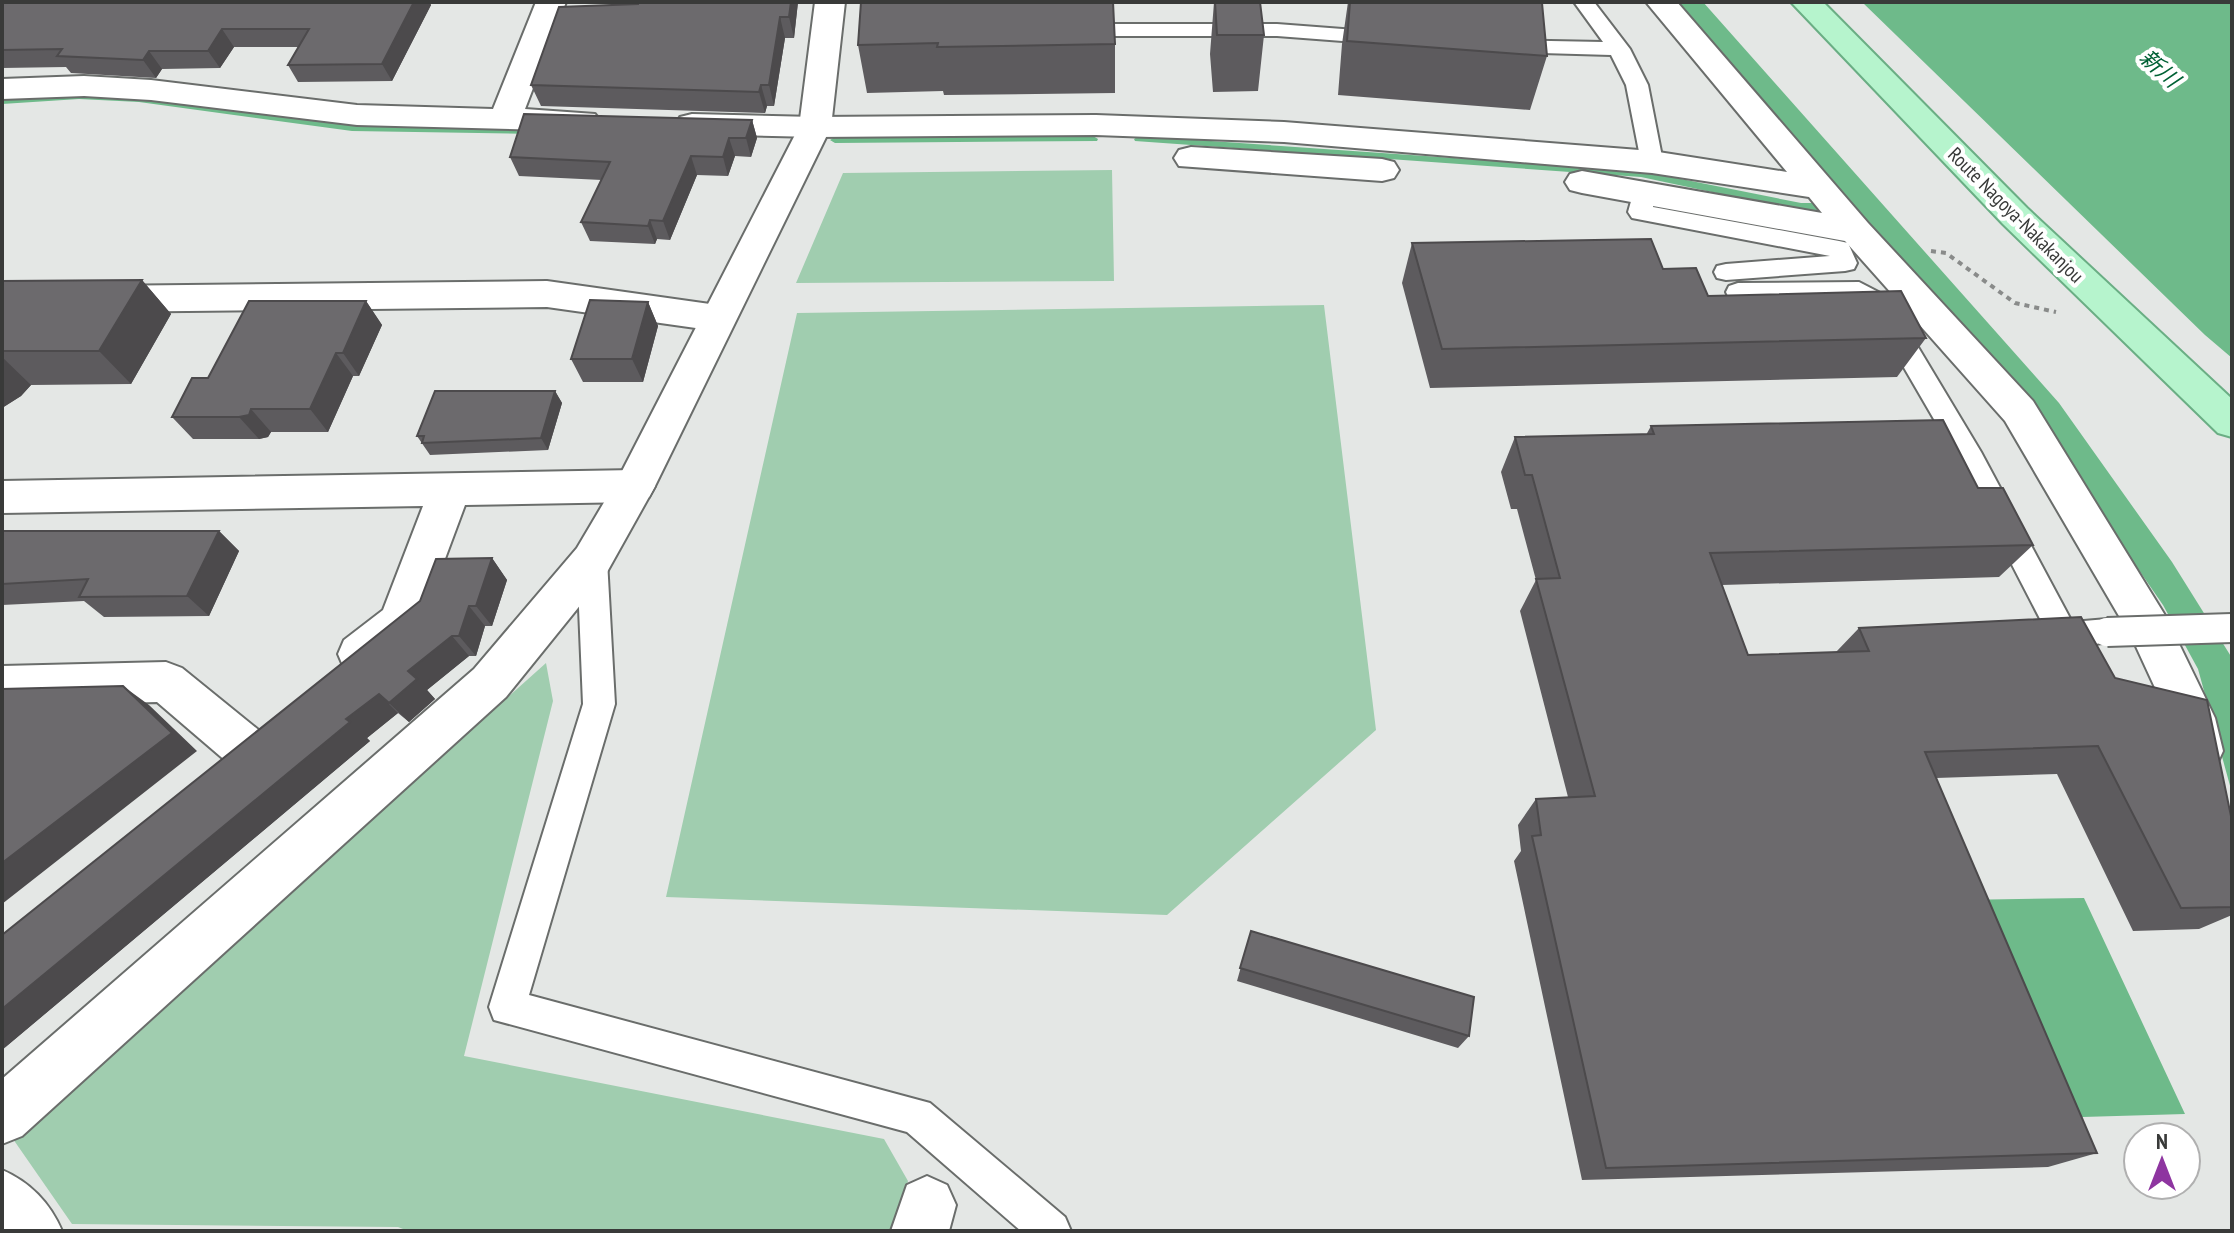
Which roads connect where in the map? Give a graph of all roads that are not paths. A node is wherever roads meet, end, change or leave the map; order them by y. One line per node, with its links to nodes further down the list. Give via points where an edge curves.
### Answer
1 (551, 2): 11 (street)
2 (830, 2): 14 (street)
3 (1036, 2): 7 (lane, via 1083,30 1277,30)
4 (1584, 2): 9 (lane)
5 (1661, 2): 16 (street)
6 (1806, 2): 20 (main road, Route Nagoya-Nakakanjou, via 2129,327)
7 (1401, 39)
8 (1479, 44): 9 (lane)
9 (1619, 49): 15 (lane, via 1637,85)
10 (2, 89): 11 (street, via 125,88 357,115)
11 (505, 118): 12 (street)
12 (614, 121)
13 (660, 123): 14 (street)
14 (815, 127): 15 (street, via 1117,126 1118,153 1581,182); 19 (street)
15 (1647, 177): 16 (street); 17 (street); 25 (lane, bridge, via 1640,212 1839,249 1845,263 1732,282 1859,291 1879,303 1971,459 2064,635)
16 (1819, 188): 17 (street)
17 (1856, 231): 31 (street, via 2019,411 2150,630 2192,718)
18 (2, 300): 19 (street, via 547,294)
19 (717, 318): 21 (street)
20 (2232, 422)
21 (635, 486): 22 (street); 24 (street)
22 (450, 489): 23 (street); 26 (street, via 401,621)
23 (2, 497)
24 (592, 560): 32 (street, via 490,683); 35 (lane, via 599,704 507,1007 917,1116)
25 (2232, 628)
26 (329, 679)
27 (2, 686): 29 (street, via 166,682)
28 (280, 718): 29 (street)
29 (244, 747): 30 (street)
30 (208, 776)
31 (2208, 793)
32 (2, 1116)
33 (2, 1199): 34 (street)
34 (33, 1231)
35 (1051, 1231)

